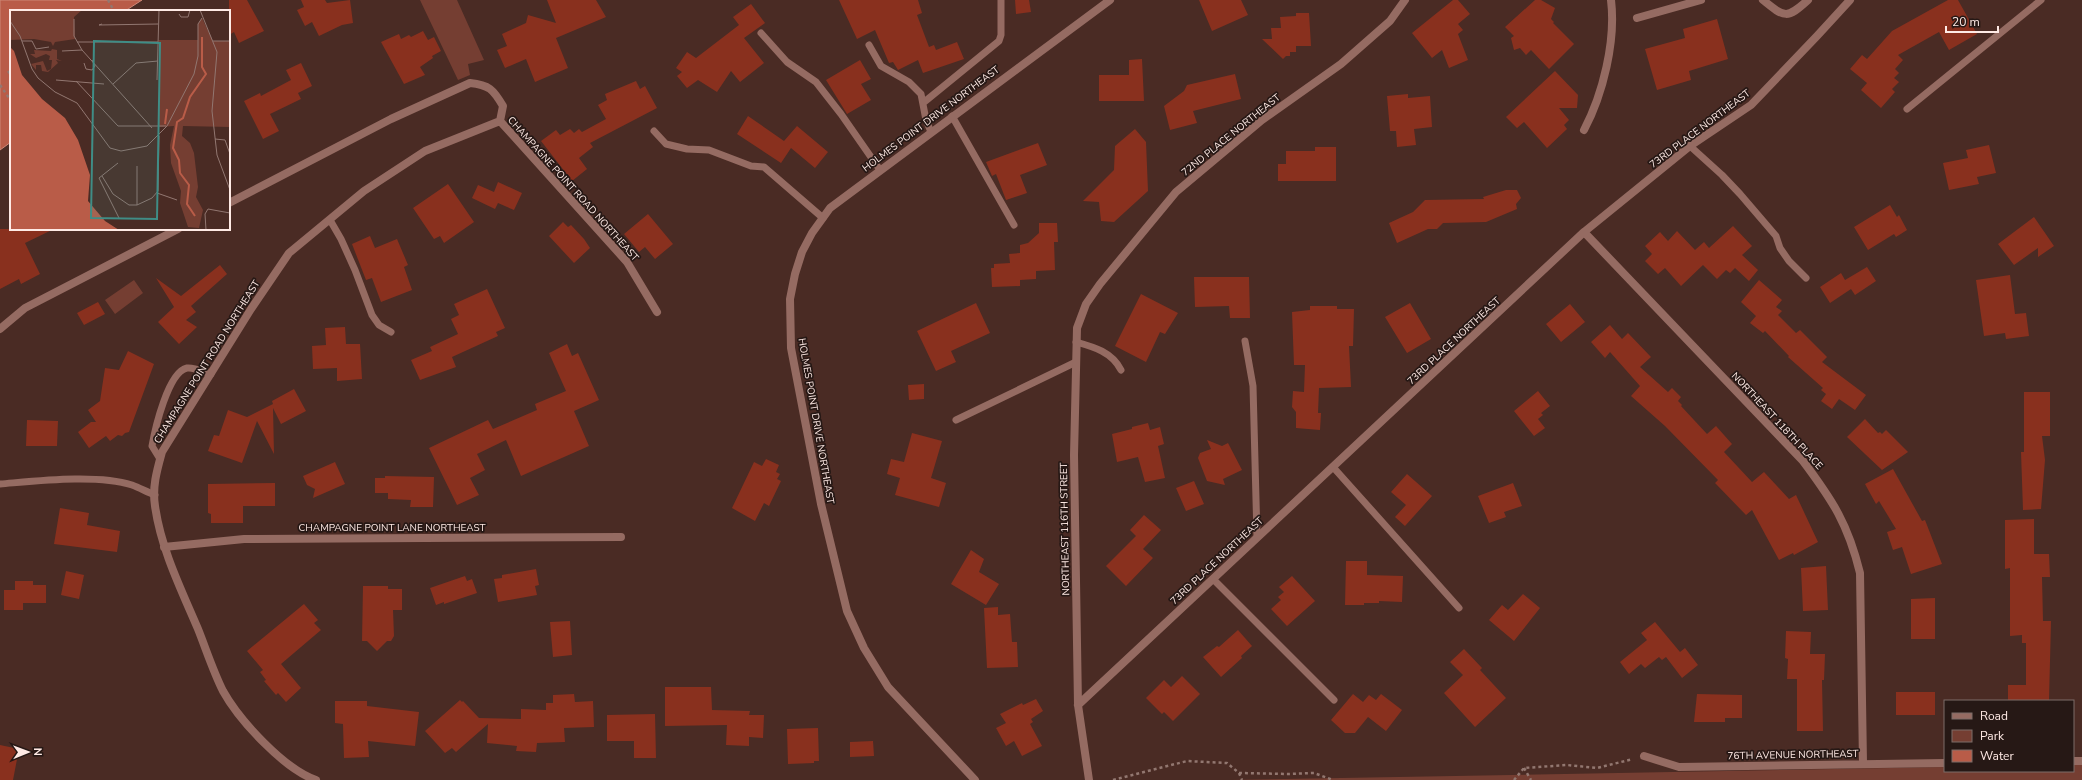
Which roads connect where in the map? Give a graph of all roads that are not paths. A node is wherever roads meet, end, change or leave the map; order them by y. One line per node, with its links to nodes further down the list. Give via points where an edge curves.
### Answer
1 (1001, 0): 13 (lane, via 999,41)
2 (1110, 0): 15 (street, HOLMES POINT DRIVE NORTHEAST)
3 (1405, 0): 29 (street, 72ND PLACE NORTHEAST, via 1390,21 1341,64 1262,120 1176,192)
4 (1611, 0): 17 (street, via 1613,28 1594,110)
5 (1701, 0): 10 (street)
6 (1763, 0): 7 (street, via 1781,14 1788,15)
7 (1808, 0)
8 (1850, 0): 20 (street, 73RD PLACE NORTHEAST, via 1751,105)
9 (2042, 0): 14 (lane)
10 (1637, 18)
11 (760, 34): 21 (lane, via 787,62 816,82 842,114)
12 (869, 45): 13 (lane, via 881,66 916,87)
13 (924, 103): 19 (lane, via 926,120)
14 (1907, 109)
15 (952, 116): 19 (street, HOLMES POINT DRIVE NORTHEAST); 25 (lane)
16 (500, 121): 22 (street, CHAMPAGNE POINT ROAD NORTHEAST, via 503,106 494,92 483,85 470,83 381,124); 24 (street, CHAMPAGNE POINT ROAD NORTHEAST, via 425,151 364,191); 30 (street, CHAMPAGNE POINT ROAD NORTHEAST, via 627,262)
17 (1584, 130)
18 (654, 132): 23 (lane, via 666,144 687,149 710,150 751,166 764,167)
19 (931, 132): 21 (street, HOLMES POINT DRIVE NORTHEAST)
20 (1690, 146): 27 (street, 73RD PLACE NORTHEAST); 28 (lane, via 1740,194 1776,236 1789,261)
21 (880, 170): 23 (street, HOLMES POINT DRIVE NORTHEAST, via 830,208)
22 (230, 202)
23 (823, 218): 54 (street, HOLMES POINT DRIVE NORTHEAST, via 802,252 795,274 790,299 791,348 821,504 847,611 864,648 888,687)
24 (330, 220): 32 (lane, via 341,238 372,315 379,325); 37 (street, CHAMPAGNE POINT ROAD NORTHEAST, via 289,254)
25 (1014, 225)
26 (176, 230): 31 (street, via 25,308)
27 (1584, 232): 40 (street, 73RD PLACE NORTHEAST); 51 (street, NORTHEAST 118TH PLACE, via 1803,461 1831,499 1853,544 1860,573)
28 (1806, 278)
29 (1100, 284): 34 (street, NORTHEAST 116TH STREET, via 1086,304 1077,328)
30 (657, 312)
31 (0, 329)
32 (391, 332)
33 (1245, 341): 44 (lane, via 1253,386)
34 (1076, 342): 35 (street, NORTHEAST 116TH STREET); 36 (lane, via 1096,347 1116,360)
35 (1076, 362): 38 (lane); 49 (street, NORTHEAST 116TH STREET, via 1074,455)
36 (1121, 370)
37 (211, 374): 39 (street, CHAMPAGNE POINT ROAD NORTHEAST); 39 (lane, via 186,368 177,374 168,391 152,446)
38 (956, 420)
39 (160, 459): 42 (street, CHAMPAGNE POINT ROAD NORTHEAST, via 155,477)
40 (1333, 467): 44 (street, 73RD PLACE NORTHEAST); 47 (lane)
41 (0, 484): 42 (lane, via 63,480 105,481 132,485)
42 (155, 495): 45 (street, CHAMPAGNE POINT ROAD NORTHEAST)
43 (621, 537): 45 (street, CHAMPAGNE POINT LANE NORTHEAST, via 244,539)
44 (1257, 538): 46 (street, 73RD PLACE NORTHEAST)
45 (164, 547): 53 (street, CHAMPAGNE POINT ROAD NORTHEAST, via 223,691 260,738 284,761)
46 (1213, 578): 48 (lane); 49 (street, 73RD PLACE NORTHEAST)
47 (1459, 608)
48 (1334, 700)
49 (1078, 705): 55 (street, NORTHEAST 116TH STREET)
50 (1644, 756): 51 (street, 76TH AVENUE NORTHEAST, via 1679,767)
51 (1862, 763): 52 (street, 76TH AVENUE NORTHEAST)
52 (1944, 763)
53 (312, 779)
54 (975, 780)
55 (1089, 780)

